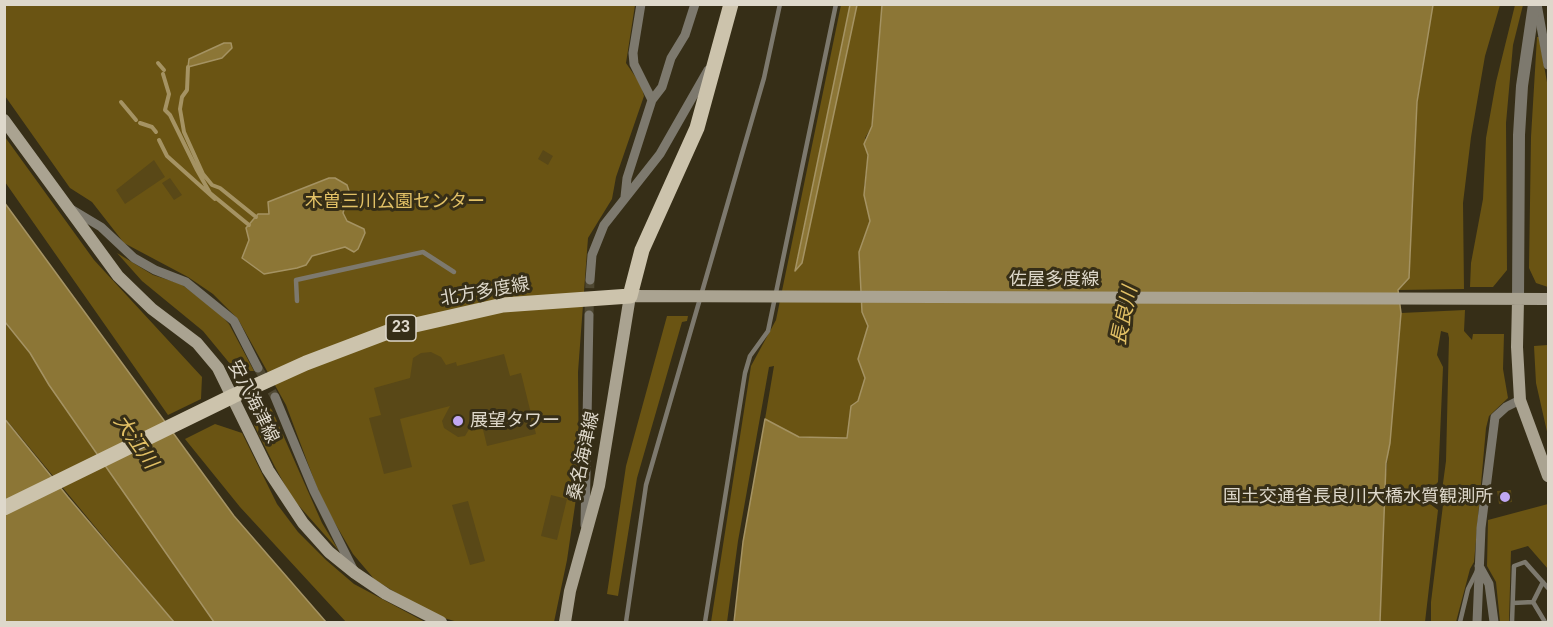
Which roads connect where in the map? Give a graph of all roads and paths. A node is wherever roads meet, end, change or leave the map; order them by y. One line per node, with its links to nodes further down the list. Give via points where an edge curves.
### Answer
1 (641, 4): 9 (street, via 634,64)
2 (695, 4): 9 (street, via 663,87)
3 (731, 4): 7 (main road)
4 (780, 4): 35 (lane, via 764,78 646,485)
5 (836, 4): 36 (lane, via 768,331 750,356 746,373)
6 (1536, 4): 8 (street); 16 (street, via 1522,86 1519,135)
7 (721, 48): 11 (street, via 660,154); 15 (main road, via 697,128 642,250)
8 (1548, 65)
9 (652, 100): 11 (street, via 627,178)
10 (4, 120): 12 (main road, 安八海津線)
11 (625, 197): 14 (street, via 604,225 592,255)
12 (66, 206): 20 (street, via 101,227 134,258 186,282 234,321); 21 (main road, 安八海津線, via 118,276 152,309 197,343 218,368)
13 (454, 272): 18 (lane, via 423,252 415,253 296,280)
14 (590, 280)
15 (630, 296): 16 (main road, 佐屋多度線); 21 (main road, 北方多度線 / 23, via 503,305 393,330); 26 (main road, 桑名海津線, via 599,486)
16 (1525, 299): 17 (main road, 佐屋多度線); 23 (main road, via 1517,347)
17 (1548, 299)
18 (297, 301)
19 (589, 315): 26 (street)
20 (258, 368)
21 (232, 396): 25 (main road, 北方多度線 / 23); 28 (main road, 安八海津線, via 285,499 329,552)
22 (275, 397): 28 (street, via 314,491)
23 (1520, 400): 24 (main road); 27 (street, via 1495,417)
24 (1548, 476)
25 (4, 508)
26 (585, 529): 34 (main road, 桑名海津線)
27 (1479, 566): 37 (lane, via 1468,589); 38 (street); 39 (street, via 1490,584)
28 (355, 573): 33 (main road, 安八海津線)
29 (1543, 582): 30 (lane); 31 (lane); 32 (lane, via 1525,562 1514,566)
30 (1548, 588)
31 (1533, 602): 32 (lane); 41 (lane)
32 (1513, 603): 40 (lane)
33 (441, 622)
34 (565, 622)
35 (626, 622)
36 (705, 622)
37 (1460, 622)
38 (1477, 622)
39 (1494, 622)
40 (1512, 622)
41 (1545, 622)

